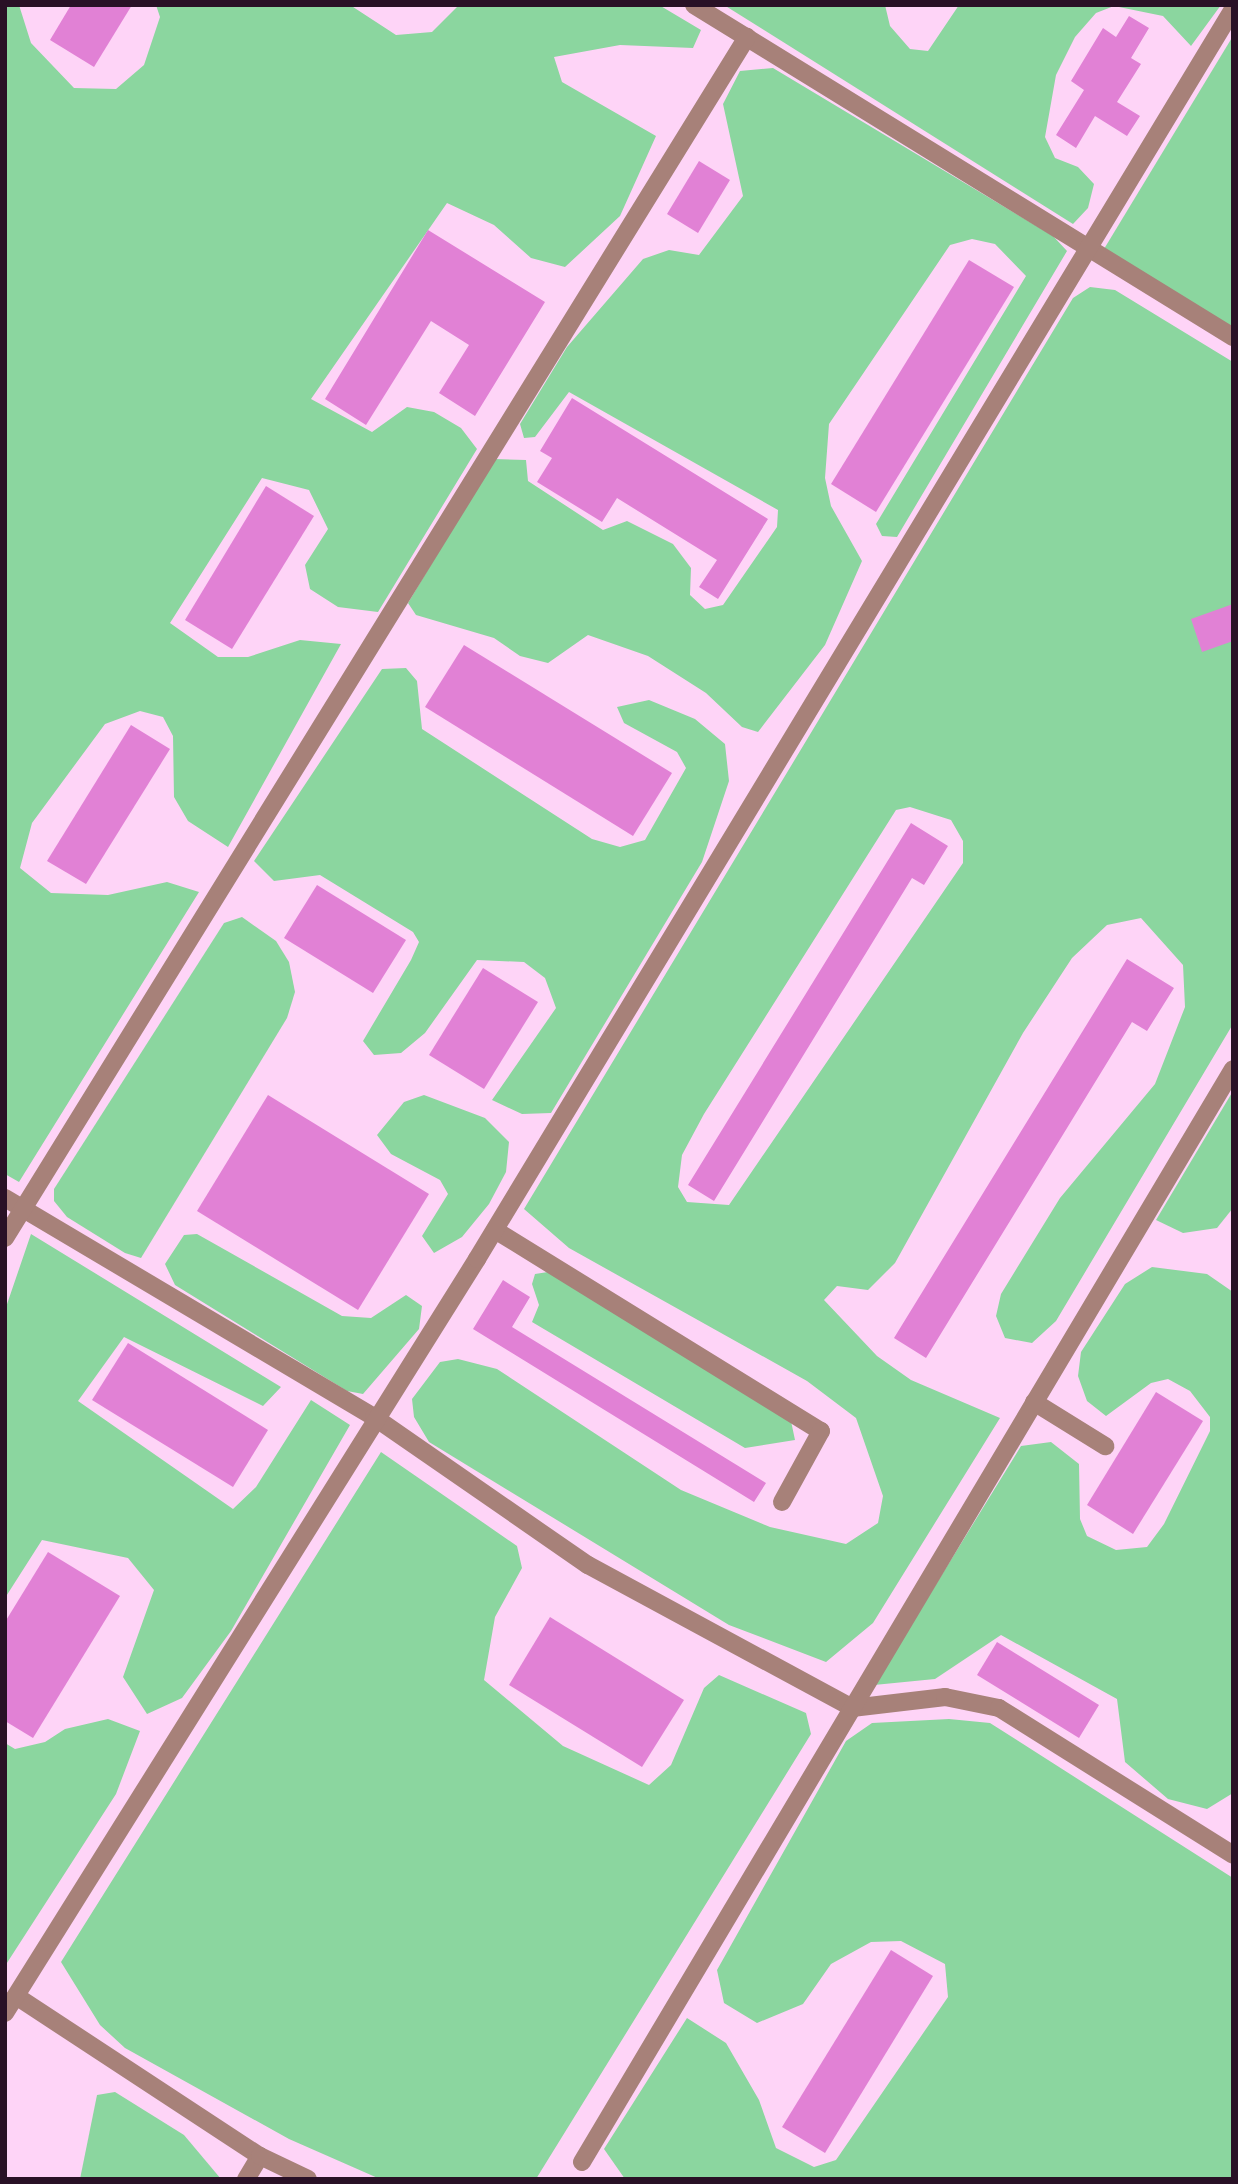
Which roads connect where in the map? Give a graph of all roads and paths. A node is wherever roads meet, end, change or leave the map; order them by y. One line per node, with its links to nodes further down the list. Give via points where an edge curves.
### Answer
1 (694, 5): 3 (lane)
2 (1233, 9): 4 (lane)
3 (747, 37): 4 (lane); 8 (lane)
4 (1088, 246): 5 (lane); 9 (lane)
5 (1233, 337)
6 (1233, 1069): 11 (lane)
7 (5, 1198): 8 (lane)
8 (21, 1208): 10 (lane); 12 (lane)
9 (495, 1230): 12 (lane); 14 (lane, via 821,1431)
10 (5, 1238)
11 (1034, 1402): 13 (lane); 15 (lane)
12 (374, 1418): 15 (lane, via 587,1565); 17 (lane)
13 (1105, 1447)
14 (782, 1502)
15 (852, 1708): 16 (lane, via 945,1697 999,1708); 20 (lane)
16 (1233, 1855)
17 (16, 1996): 18 (lane); 19 (lane)
18 (5, 2013)
19 (260, 2156): 21 (lane); 22 (lane)
20 (582, 2162)
21 (246, 2179)
22 (308, 2179)

